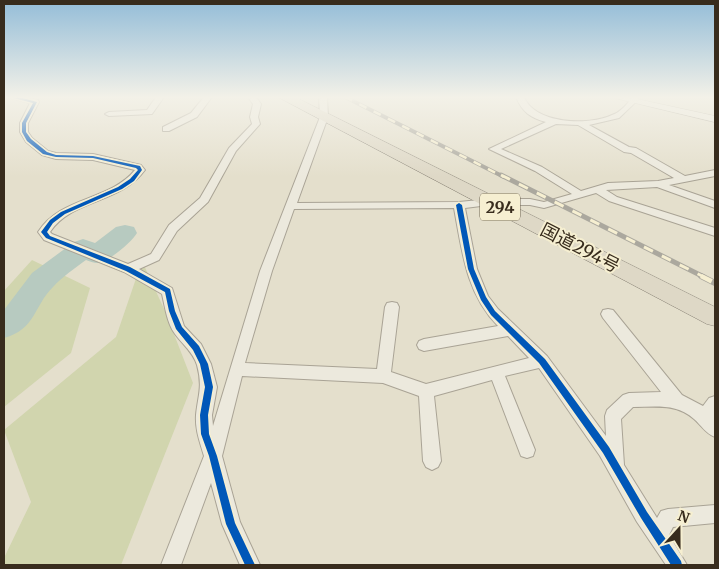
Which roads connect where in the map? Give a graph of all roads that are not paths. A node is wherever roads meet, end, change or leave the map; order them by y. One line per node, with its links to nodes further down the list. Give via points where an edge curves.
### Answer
1 (24, 124): 20 (street, via 29,140 45,153 138,167 140,170 132,179 58,217 44,232 66,246)
2 (178, 124): 9 (street)
3 (256, 124): 20 (street, via 232,150 204,200 173,228 155,257)
4 (322, 124): 18 (street)
5 (335, 124): 15 (highway, 国道294号 / 294)
6 (550, 124): 14 (street, via 493,149 528,162)
7 (575, 124): 8 (street)
8 (581, 124): 11 (street)
9 (166, 130)
10 (715, 173): 11 (street)
11 (683, 179): 12 (street)
12 (658, 184): 13 (street, via 608,186); 17 (street)
13 (598, 190): 14 (street); 19 (street, via 612,199)
14 (580, 195): 15 (street, via 544,205)
15 (489, 202): 16 (street); 23 (highway, 国道294号 / 294)
16 (459, 205): 18 (street); 24 (street, via 472,269 483,298)
17 (715, 205)
18 (292, 206): 27 (street, via 266,271)
19 (715, 232)
20 (128, 269): 35 (street, via 168,290 179,329 196,348 204,364 209,387 204,415 205,434)
21 (392, 307): 29 (street)
22 (608, 314): 31 (street)
23 (715, 317)
24 (510, 330): 25 (street); 26 (street)
25 (424, 345)
26 (542, 361): 28 (street); 37 (street)
27 (236, 370): 29 (street); 35 (street)
28 (496, 372): 30 (street); 34 (street)
29 (383, 376): 30 (street)
30 (426, 391): 36 (street)
31 (676, 399): 33 (street, via 698,410); 37 (street, via 628,400 613,416)
32 (715, 404): 33 (street)
33 (710, 423)
34 (528, 450)
35 (214, 456): 40 (street); 41 (street, via 231,524)
36 (432, 461)
37 (616, 467): 39 (street)
38 (715, 514): 39 (street, via 668,518)
39 (658, 536): 42 (street)
40 (171, 565)
41 (250, 565)
42 (677, 565)

